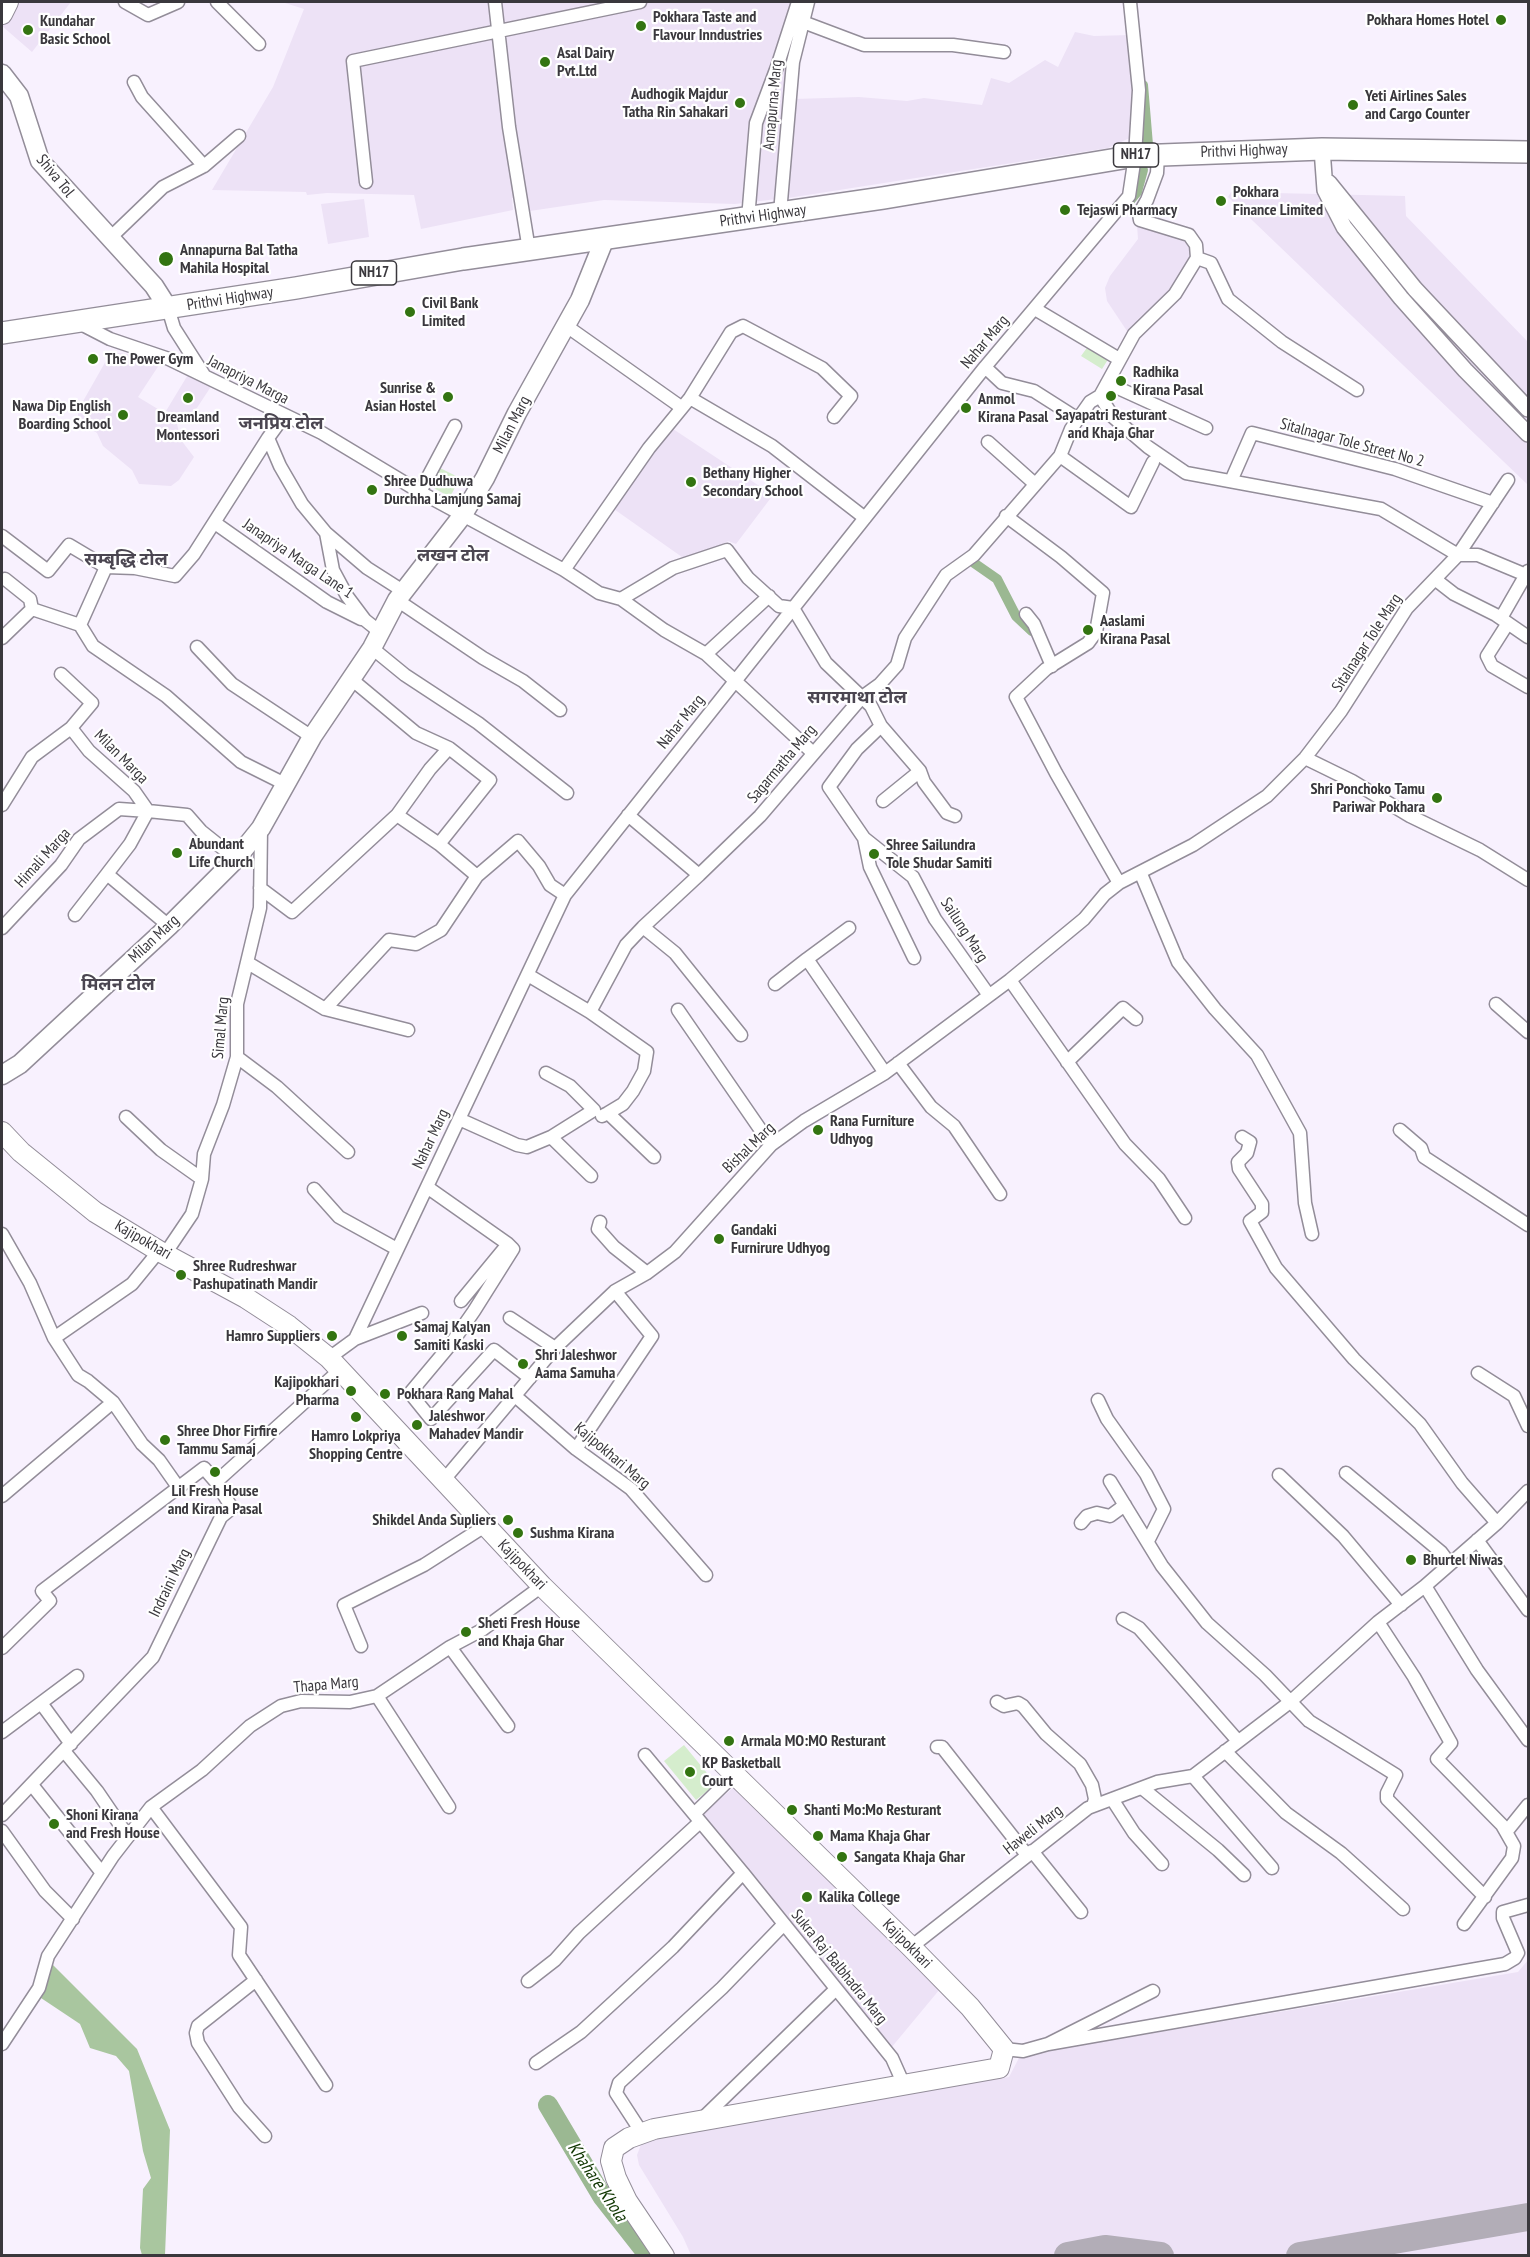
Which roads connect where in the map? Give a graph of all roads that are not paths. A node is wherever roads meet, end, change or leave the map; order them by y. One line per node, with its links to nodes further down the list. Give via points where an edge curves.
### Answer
1 (8, 2): 10 (main road)
2 (125, 2): 3 (street, via 148,15)
3 (178, 2)
4 (495, 2): 12 (street)
5 (640, 2): 12 (street)
6 (798, 2): 28 (street, via 756,123)
7 (808, 2): 11 (street, Annapurna Marg)
8 (1130, 2): 21 (street, via 1139,90)
9 (220, 3): 13 (street)
10 (2, 14)
11 (803, 22): 14 (street, via 864,45 953,45); 27 (street, Annapurna Marg, via 792,73)
12 (499, 29): 24 (street, via 352,61); 31 (street, via 509,127)
13 (259, 44)
14 (1004, 52)
15 (2, 74): 29 (main road, Shiva Tol, via 19,96 39,161)
16 (134, 82): 22 (street, via 142,97)
17 (239, 136): 22 (street)
18 (1322, 148): 19 (highway, Prithvi Highway / NH17); 20 (highway, Prithvi Highway / NH17); 23 (street)
19 (1528, 152)
20 (1158, 155): 21 (highway, Prithvi Highway / NH17); 25 (street)
21 (1135, 156): 26 (street); 27 (highway, Prithvi Highway / NH17)
22 (204, 166): 29 (street, via 163,187)
23 (1323, 172): 45 (street, via 1342,202 1415,289); 51 (street, via 1325,190 1344,227 1409,307)
24 (366, 182)
25 (1150, 191): 26 (street); 32 (street, via 1140,220 1189,236 1196,245)
26 (1129, 196): 34 (street, Nahar Marg)
27 (780, 213): 28 (highway, Prithvi Highway / NH17)
28 (748, 219): 30 (highway, Prithvi Highway / NH17)
29 (110, 238): 33 (main road, Shiva Tol, via 154,286)
30 (605, 238): 31 (highway, Prithvi Highway / NH17); 36 (main road, Milan Marg, via 580,300)
31 (529, 250): 33 (highway, Prithvi Highway / NH17)
32 (1197, 258): 38 (street, Sagarmatha Marg, via 1175,294 1134,334); 42 (street, via 1211,263 1228,299 1282,342)
33 (168, 308): 35 (highway, Prithvi Highway / NH17); 40 (street, via 174,328)
34 (1035, 309): 38 (street); 39 (street, Nahar Marg)
35 (75, 321): 37 (highway, Prithvi Highway / NH17); 40 (street, Janapriya Marga, via 110,339)
36 (565, 325): 44 (street); 61 (main road, Milan Marg)
37 (2, 333)
38 (1119, 359): 41 (street, Sagarmatha Marg)
39 (985, 367): 48 (street, via 1002,383 1034,391); 63 (street, Nahar Marg)
40 (204, 375): 46 (street, Janapriya Marga)
41 (1107, 383): 43 (street, Sagarmatha Marg); 50 (street)
42 (1357, 390)
43 (1100, 396): 48 (street, Sagarmatha Marg, via 1090,402); 57 (street, via 1113,417 1186,473)
44 (685, 402): 47 (street, via 732,332 742,326 822,368 851,396); 63 (street, via 772,446); 69 (street)
45 (1528, 409)
46 (284, 416): 52 (street); 59 (street, Janapriya Marga, via 322,433)
47 (834, 417)
48 (1078, 419): 54 (street, Sagarmatha Marg)
49 (455, 426): 59 (street)
50 (1206, 428)
51 (1528, 434)
52 (268, 438): 64 (street); 65 (street, via 302,504)
53 (988, 442): 58 (street)
54 (1060, 456): 55 (street, via 1131,507); 58 (street, Sagarmatha Marg)
55 (1153, 462)
56 (1508, 480): 60 (street, Sitalnagar Tole Marg)
57 (1232, 481): 60 (street, Sitalnagar Tole Street No 2, via 1252,433 1395,469); 67 (street, via 1381,509)
58 (1035, 484): 62 (street, Sagarmatha Marg)
59 (420, 492): 61 (street, Janapriya Marga)
60 (1493, 503): 67 (street, Sitalnagar Tole Marg)
61 (462, 516): 69 (street, Janapriya Marga); 73 (main road, Milan Marg)
62 (1006, 516): 87 (street, via 1103,593 1093,637); 92 (street, Sagarmatha Marg, via 974,555 946,575 905,638 897,665)
63 (865, 518): 77 (street, Nahar Marg)
64 (215, 523): 68 (street, via 175,576 135,567); 79 (street, Janapriya Marga Lane 1, via 327,602)
65 (326, 533): 73 (street); 79 (street, via 333,570)
66 (2, 536): 68 (street, via 50,570 69,545)
67 (1458, 555): 70 (street, via 1478,555); 72 (street, Sitalnagar Tole Marg)
68 (106, 567): 81 (street)
69 (564, 570): 75 (street, Janapriya Marga, via 599,593)
70 (1527, 573): 80 (street)
71 (5, 579): 76 (street, via 30,599)
72 (1436, 580): 80 (street); 99 (street, Sitalnagar Tole Marg, via 1407,608 1341,711)
73 (400, 596): 84 (main road, Milan Marg); 93 (street)
74 (769, 596): 75 (street, via 748,578 727,550 673,568); 77 (street, via 779,606); 86 (street)
75 (621, 599): 86 (street, Janapriya Marga)
76 (32, 609): 81 (street); 83 (street)
77 (795, 611): 90 (street, Nahar Marg); 92 (street, via 826,663)
78 (1026, 614): 87 (street)
79 (365, 620): 84 (street)
80 (1505, 621): 82 (street); 91 (street, via 1487,656 1492,666)
81 (80, 625): 101 (street, via 93,646 166,696 241,762)
82 (1528, 637)
83 (2, 638)
84 (376, 640): 89 (main road, Milan Marg); 102 (street, via 405,675 478,723)
85 (196, 647): 96 (street, via 232,684)
86 (706, 654): 90 (street, Janapriya Marga)
87 (1052, 666): 118 (street, via 1016,697)
88 (61, 674): 95 (street, Milan Marga, via 92,703)
89 (350, 678): 96 (main road, Milan Marg); 97 (street, via 416,734)
90 (736, 684): 98 (street, Janapriya Marga); 107 (street, Nahar Marg)
91 (1528, 687)
92 (862, 697): 94 (street); 98 (street, Sagarmatha Marg)
93 (560, 710)
94 (881, 726): 100 (street); 110 (street, Sailung Marg, via 857,749 829,786)
95 (71, 728): 104 (street, via 32,758); 105 (street, Milan Marga, via 89,751 134,791)
96 (312, 737): 101 (main road, Milan Marg)
97 (449, 748): 106 (street); 111 (street, via 490,780)
98 (812, 753): 115 (street, Sagarmatha Marg, via 760,816)
99 (1305, 758): 114 (street, Sitalnagar Tole Marg, via 1267,796); 117 (street, via 1480,850)
100 (920, 771): 103 (street); 108 (street, via 947,813)
101 (287, 785): 109 (main road, Milan Marg)
102 (567, 793)
103 (883, 801)
104 (2, 805)
105 (148, 811): 112 (street, via 187,815); 113 (street); 124 (street, Himali Marga, via 119,809 79,840)
106 (397, 815): 111 (street); 119 (street, via 292,912)
107 (628, 815): 115 (street); 120 (street, Nahar Marg)
108 (955, 816)
109 (261, 828): 112 (main road, Milan Marg); 119 (street, Simal Marg)
110 (864, 838): 126 (street, via 870,867); 132 (street, Sailung Marg, via 913,877 935,919)
111 (439, 844): 116 (street)
112 (236, 859): 122 (main road, Milan Marg)
113 (107, 874): 121 (street); 122 (street)
114 (1141, 874): 118 (street, Sitalnagar Tole Marg); 167 (street, via 1178,962 1257,1055 1300,1133 1305,1203)
115 (699, 875): 123 (street, Sagarmatha Marg)
116 (477, 876): 120 (street, via 518,841 550,885); 134 (street, via 441,930 416,944 389,940)
117 (1528, 880)
118 (1119, 883): 130 (street, Bishal Marg, via 1084,919)
119 (260, 888): 128 (street, Simal Marg, via 260,908)
120 (565, 895): 129 (street, Nahar Marg)
121 (75, 915)
122 (169, 926): 146 (main road, Milan Marg, via 20,1064)
123 (643, 927): 136 (street, Sagarmatha Marg, via 626,945); 140 (street, via 675,953)
124 (2, 928)
125 (849, 928): 127 (street)
126 (914, 958)
127 (807, 959): 131 (street); 145 (street)
128 (248, 963): 134 (street); 141 (street, Simal Marg, via 237,1004)
129 (528, 975): 136 (street); 150 (street, Nahar Marg)
130 (1010, 980): 132 (street, Bishal Marg); 142 (street)
131 (775, 984)
132 (988, 994): 143 (street, Bishal Marg)
133 (1496, 1004): 139 (street)
134 (325, 1009): 138 (street)
135 (678, 1010): 155 (street)
136 (590, 1012): 148 (street, via 646,1052 644,1071 633,1091 623,1104)
137 (1136, 1019): 142 (street, via 1123,1008)
138 (408, 1030)
139 (1528, 1032)
140 (741, 1035)
141 (237, 1057): 156 (street, via 277,1087); 159 (street, Simal Marg, via 204,1154)
142 (1067, 1062): 163 (street, via 1125,1144 1159,1179)
143 (898, 1064): 145 (street, Bishal Marg); 162 (street, via 932,1107 954,1126)
144 (546, 1073): 147 (street, via 570,1086)
145 (885, 1073): 155 (street, Bishal Marg)
146 (2, 1075)
147 (594, 1110): 148 (street, via 601,1116); 153 (street)
148 (608, 1113): 157 (street)
149 (126, 1117): 159 (street, via 161,1150)
150 (459, 1119): 153 (street, via 527,1147); 160 (street, Nahar Marg)
151 (1400, 1130): 165 (street, via 1421,1148 1424,1157)
152 (2, 1132): 170 (main road, Kajipokhari, via 95,1212)
153 (550, 1137): 158 (street)
154 (1242, 1137): 197 (street, via 1250,1142 1247,1153 1238,1162 1239,1169 1262,1204 1262,1212 1250,1221 1276,1268 1347,1351 1420,1424 1462,1483)
155 (771, 1145): 171 (street, Bishal Marg, via 675,1252)
156 (348, 1152)
157 (654, 1156)
158 (591, 1176)
159 (202, 1179): 170 (street, Simal Marg, via 192,1214)
160 (427, 1187): 168 (street); 169 (street, Nahar Marg)
161 (314, 1189): 169 (street, via 339,1217)
162 (1000, 1194)
163 (1185, 1218)
164 (600, 1222): 171 (street, via 598,1229 614,1247)
165 (1528, 1225)
166 (2, 1234): 176 (street, via 30,1283)
167 (1312, 1234)
168 (508, 1244): 173 (street); 181 (street, via 513,1249 474,1311 410,1393 431,1419 494,1350)
169 (397, 1249): 177 (street, Nahar Marg)
170 (162, 1252): 176 (street, Simal Marg, via 132,1284); 179 (main road, Kajipokhari, via 246,1298)
171 (647, 1273): 172 (street, Bishal Marg)
172 (615, 1291): 178 (street, Bishal Marg); 186 (street, via 652,1336)
173 (461, 1301)
174 (422, 1313): 177 (street)
175 (510, 1318): 178 (street)
176 (54, 1338): 184 (street, via 78,1375)
177 (355, 1339): 179 (street, Nahar Marg)
178 (555, 1348): 181 (street, Bishal Marg)
179 (335, 1364): 189 (main road, Kajipokhari); 191 (street)
180 (1478, 1373): 185 (street, via 1514,1396)
181 (530, 1378): 182 (street, Bishal Marg)
182 (514, 1395): 186 (street, Kajipokhari Marg); 189 (street, Bishal Marg)
183 (1098, 1400): 200 (street, via 1164,1509)
184 (113, 1402): 192 (street); 194 (street)
185 (1528, 1426)
186 (576, 1449): 202 (street, Kajipokhari Marg, via 631,1489)
187 (1346, 1473): 201 (street, via 1442,1552)
188 (1279, 1475): 205 (street, via 1343,1536)
189 (443, 1481): 198 (main road, Kajipokhari)
190 (1110, 1481): 195 (street)
191 (216, 1482): 192 (street, via 204,1468); 222 (street, Indraini Marg, via 232,1508 221,1517 153,1657)
192 (178, 1486): 211 (street, via 42,1591 50,1601)
193 (1528, 1491): 197 (street)
194 (2, 1496)
195 (1125, 1505): 196 (street, via 1110,1516 1097,1513); 200 (street)
196 (1081, 1523)
197 (1497, 1523): 199 (street)
198 (485, 1526): 203 (main road, Kajipokhari); 209 (street, via 424,1565 344,1605)
199 (1477, 1540): 201 (street); 206 (street)
200 (1148, 1541): 215 (street, via 1162,1566 1207,1623)
201 (1450, 1564): 204 (street)
202 (706, 1575)
203 (542, 1586): 210 (street, Thapa Marg); 225 (main road, Kajipokhari)
204 (1425, 1586): 205 (street); 219 (street, via 1477,1670)
205 (1401, 1605): 208 (street)
206 (1528, 1610)
207 (1123, 1619): 220 (street, via 1139,1628)
208 (1378, 1622): 215 (street); 237 (street, via 1451,1743 1437,1759)
209 (361, 1646)
210 (450, 1647): 213 (street, Thapa Marg); 217 (street)
211 (2, 1648)
212 (77, 1676): 216 (street)
213 (377, 1696): 232 (street, Thapa Marg, via 350,1702 301,1701 280,1706); 233 (street)
214 (997, 1702): 231 (street, via 1023,1706 1046,1734 1080,1764 1094,1790)
215 (1290, 1702): 220 (street); 245 (street, via 1309,1721 1396,1775 1387,1799)
216 (41, 1703): 218 (street); 222 (street)
217 (508, 1726)
218 (2, 1732)
219 (1528, 1740)
220 (1238, 1742): 223 (street)
221 (937, 1747): 239 (street, via 942,1747)
222 (67, 1748): 227 (street, Indraini Marg); 238 (street)
223 (1225, 1751): 226 (street); 247 (street, via 1286,1813 1341,1853)
224 (645, 1755): 235 (street, Sukra Raj Balbhadra Marg)
225 (734, 1775): 235 (street); 252 (main road, Kajipokhari)
226 (1193, 1776): 228 (street, Haweli Marg); 241 (street)
227 (32, 1785): 234 (street, Indraini Marg); 242 (street)
228 (1142, 1788): 229 (street, Haweli Marg); 244 (street)
229 (1112, 1799): 231 (street, Haweli Marg); 240 (street, via 1134,1833)
230 (1528, 1805): 237 (street)
231 (1093, 1806): 239 (street, Haweli Marg)
232 (151, 1807): 238 (street, Thapa Marg); 253 (street, via 241,1927 239,1955)
233 (449, 1807)
234 (2, 1815)
235 (697, 1818): 243 (street, Sukra Raj Balbhadra Marg); 254 (street, via 555,1960)
236 (2, 1831): 249 (street, via 45,1891)
237 (1507, 1831): 245 (street, via 1514,1846 1512,1858)
238 (127, 1835): 242 (street, Thapa Marg)
239 (1030, 1853): 248 (street); 252 (street, Haweli Marg)
240 (1162, 1864)
241 (1272, 1868)
242 (102, 1873): 249 (street, Thapa Marg)
243 (743, 1873): 251 (street, Sukra Raj Balbhadra Marg); 260 (street, via 618,1998 580,2032)
244 (1244, 1875)
245 (1485, 1897): 250 (street)
246 (1528, 1905): 258 (street, via 1503,1912 1518,1953 1505,1964)
247 (1403, 1909)
248 (1081, 1912)
249 (73, 1919): 257 (street, Thapa Marg, via 48,1956 30,2006)
250 (1464, 1924)
251 (783, 1925): 255 (street, Sukra Raj Balbhadra Marg); 264 (street, via 722,1988 619,2083 616,2093)
252 (910, 1947): 259 (main road, Kajipokhari, via 970,2007)
253 (256, 1980): 261 (street); 265 (street, via 198,2026 196,2033 198,2043 239,2107)
254 (528, 1981)
255 (836, 1989): 262 (street, Sukra Raj Balbhadra Marg, via 892,2058); 263 (street)
256 (1153, 1991): 258 (street)
257 (2, 2044)
258 (1048, 2044): 259 (street, via 1023,2051)
259 (1004, 2049): 262 (main road, via 999,2068)
260 (536, 2063)
261 (326, 2085)
262 (904, 2085): 263 (main road)
263 (699, 2122): 264 (main road)
264 (642, 2133): 266 (main road, via 614,2148 611,2161 627,2201)
265 (265, 2136)
266 (663, 2256)

